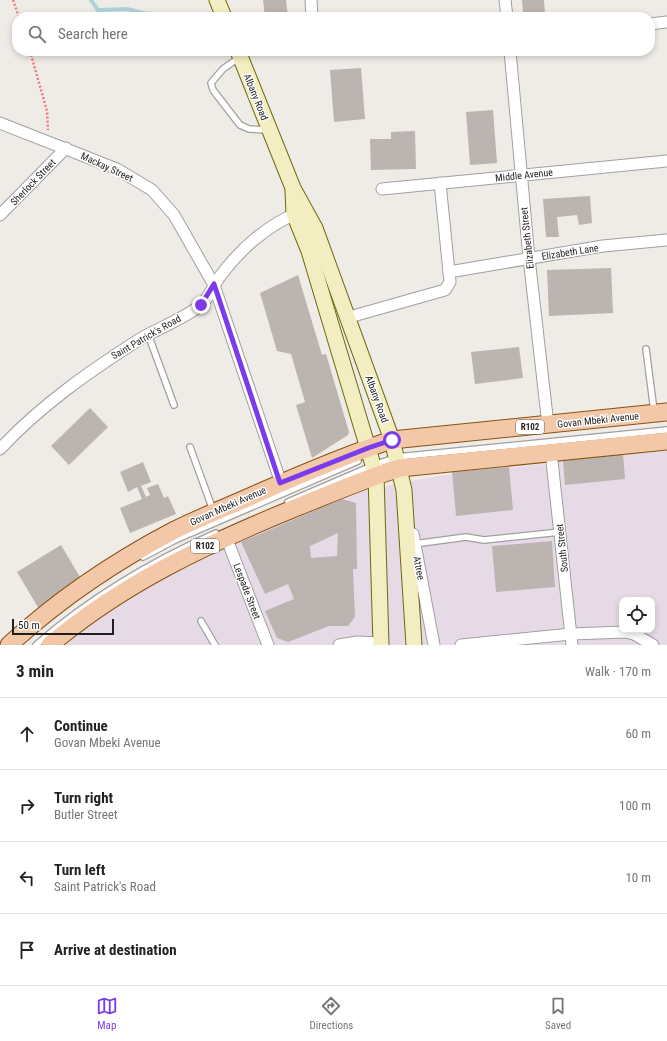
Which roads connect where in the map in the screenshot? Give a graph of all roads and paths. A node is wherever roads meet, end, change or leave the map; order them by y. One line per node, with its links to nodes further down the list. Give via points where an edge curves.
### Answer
1 (13, 0): 5 (path)
2 (217, 0): 6 (main road)
3 (311, 0): 7 (street)
4 (505, 0): 8 (street)
5 (17, 12)
6 (222, 12)
7 (312, 12)
8 (506, 12)
9 (667, 22): 10 (street)
10 (655, 23)
11 (31, 56): 17 (path, via 47,111 49,128)
12 (237, 56): 16 (lane, via 211,84 240,125 249,129)
13 (240, 56): 16 (main road, Albany Road)
14 (510, 56): 20 (street, Elizabeth Street)
15 (0, 123): 17 (street, Mackay Street)
16 (269, 130): 23 (main road, Albany Road, via 293,188)
17 (46, 140): 18 (street, Mackay Street)
18 (66, 148): 24 (street, Sherlock Street); 28 (street, Mackay Street, via 117,169 152,190 174,215)
19 (667, 161): 20 (street, Middle Avenue)
20 (521, 175): 21 (street, Middle Avenue); 26 (street, Elizabeth Street)
21 (440, 183): 22 (street, Middle Avenue); 27 (street)
22 (382, 189)
23 (299, 212): 28 (street, Saint Patrick's Road, via 257,238 235,257); 29 (main road, Albany Road, via 324,253); 41 (main road, Albany Road)
24 (0, 215)
25 (667, 240): 26 (street, Elizabeth Lane, via 603,246)
26 (529, 258): 27 (street, Elizabeth Lane); 34 (street, Elizabeth Street)
27 (449, 272): 29 (street, via 450,282 445,290)
28 (214, 284): 30 (street, Saint Patrick's Road, via 201,305); 42 (street, Mackay Street)
29 (346, 318): 39 (main road, Albany Road)
30 (148, 334): 32 (lane); 38 (street, Saint Patrick's Road, via 71,386 16,432)
31 (646, 349): 33 (lane)
32 (174, 405)
33 (660, 413): 34 (main road, Govan Mbeki Avenue / R102)
34 (547, 429): 39 (main road, Govan Mbeki Avenue / R102)
35 (667, 430): 39 (lane)
36 (667, 441): 40 (main road, Govan Mbeki Avenue / R102)
37 (190, 447): 45 (lane)
38 (0, 449)
39 (396, 451): 40 (main road, Govan Mbeki Avenue / R102); 41 (main road, Govan Mbeki Avenue / R102); 41 (main road, Govan Mbeki Avenue / R102); 43 (main road, Albany Road)
40 (551, 452): 46 (street, South Street)
41 (373, 459): 42 (main road, Govan Mbeki Avenue / R102); 44 (lane); 47 (main road, Govan Mbeki Avenue / R102); 49 (lane, via 175,540); 52 (main road, Albany Road)
42 (280, 483): 45 (main road, Govan Mbeki Avenue / R102)
43 (404, 490): 48 (street, Attree); 59 (main road, Albany Road)
44 (284, 504)
45 (214, 513): 53 (main road, Govan Mbeki Avenue / R102, via 174,531 98,575 33,623)
46 (560, 532): 48 (lane, via 484,540 466,537); 51 (street, South Street)
47 (224, 534): 54 (lane, via 181,548 109,590); 55 (main road, Govan Mbeki Avenue / R102, via 113,598); 57 (street, Lespade Street)
48 (414, 544): 60 (street, Attree)
49 (134, 562)
50 (201, 620): 56 (lane)
51 (571, 640): 61 (street); 62 (street, via 625,632)
52 (380, 644): 58 (street, via 357,642)
53 (9, 645)
54 (36, 645)
55 (50, 645)
56 (215, 645)
57 (268, 645)
58 (339, 645)
59 (414, 645)
60 (434, 645)
61 (461, 645)
62 (653, 645)

